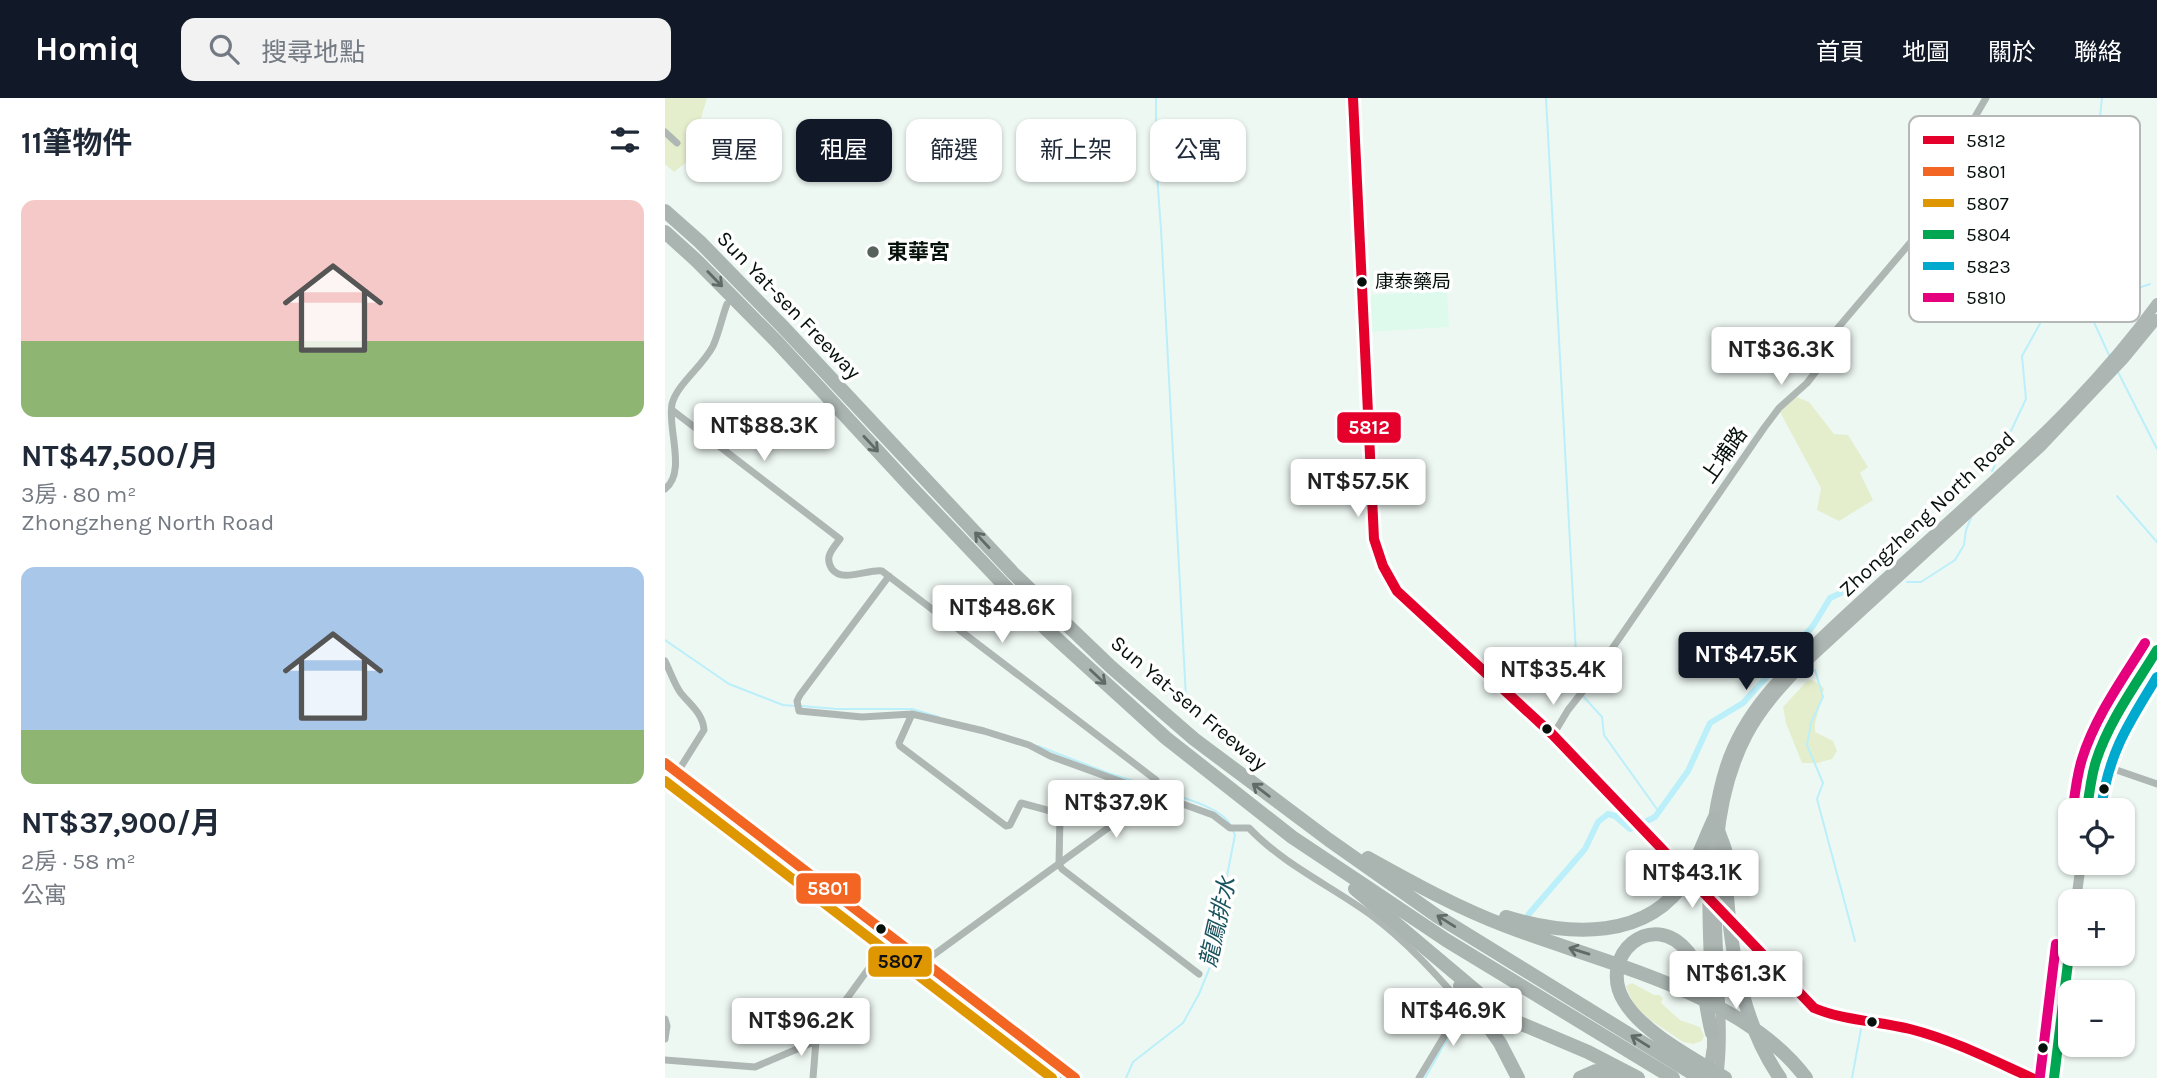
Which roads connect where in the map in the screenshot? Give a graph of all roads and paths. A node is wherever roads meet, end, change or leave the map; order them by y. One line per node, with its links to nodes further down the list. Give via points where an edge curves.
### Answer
1 (1353, 98): 19 (main road, via 1374,539 1381,565 1397,591)
2 (1986, 98): 3 (street, 上埔路)
3 (1976, 116)
4 (665, 132): 5 (street)
5 (677, 142)
6 (665, 211): 27 (highway, Sun Yat-sen Freeway, one-way to 6, via 1194,739 1101,657 1013,573 783,328)
7 (665, 232): 28 (highway, Sun Yat-sen Freeway, one-way to 28, via 777,342 1046,629 1166,738)
8 (1909, 245): 19 (street, 上埔路, via 1831,337 1827,357 1807,383 1764,428)
9 (2157, 303): 12 (main road, Zhongzheng North Road)
10 (727, 304): 13 (street, via 713,345 676,396)
11 (2157, 319): 12 (main road, Zhongzheng North Road)
12 (2123, 354): 26 (main road, Zhongzheng North Road, via 1768,690 1747,719 1725,765)
13 (672, 410): 14 (street, via 675,467); 15 (street, via 840,539 828,556 834,573 878,570)
14 (665, 489)
15 (889, 576): 18 (street, via 800,695 797,706 799,711 862,717); 24 (street, via 1156,780)
16 (2157, 650): 21 (main road, via 2109,731)
17 (665, 661): 22 (street, via 704,724)
18 (912, 714): 24 (street, via 1030,745 1059,760); 29 (street, via 900,746 1006,826 1021,803 1058,813)
19 (1553, 735): 55 (main road, via 1814,1008 1947,1040)
20 (665, 763): 22 (main road)
21 (2096, 763): 23 (street); 25 (main road)
22 (670, 781): 32 (main road)
23 (2157, 784)
24 (1156, 793): 29 (street); 47 (street, via 1213,815 1230,828 1249,828 1416,952 1463,1005)
25 (2089, 798)
26 (1716, 826): 30 (highway, via 1678,890 1646,916 1622,926 1586,930 1548,927); 33 (main road, Zhongzheng North Road); 53 (highway, via 1726,854 1737,968 1763,1049)
27 (1311, 827): 30 (highway, via 1323,829); 42 (highway, Sun Yat-sen Freeway, one-way to 27, via 1437,916)
28 (1292, 837): 31 (highway); 50 (highway, Sun Yat-sen Freeway, via 1446,940)
29 (1059, 864): 34 (street); 36 (street)
30 (1454, 902): 54 (highway, one-way to 30, via 1780,1047 1694,996 1467,911)
31 (1410, 935): 43 (highway, via 1517,1022); 48 (highway, via 1467,994)
32 (888, 942): 34 (main road); 40 (street)
33 (1713, 942): 38 (main road); 51 (main road, via 1721,1028)
34 (920, 966): 45 (main road); 46 (main road)
35 (2068, 966): 56 (main road)
36 (1199, 974)
37 (665, 1019): 39 (street)
38 (1712, 1033): 42 (main road); 42 (highway, via 1690,954 1664,935 1644,936 1631,943 1617,972 1623,1001)
39 (665, 1039)
40 (816, 1041): 41 (street, via 755,1067); 44 (street)
41 (665, 1060)
42 (1702, 1074): 52 (highway)
43 (1633, 1075): 49 (highway, via 1595,1071)
44 (813, 1078)
45 (1059, 1078)
46 (1075, 1078)
47 (1419, 1078)
48 (1518, 1078)
49 (1580, 1078)
50 (1672, 1078)
51 (1717, 1078)
52 (1725, 1078)
53 (1780, 1078)
54 (1806, 1078)
55 (2032, 1078)
56 (2054, 1078)

